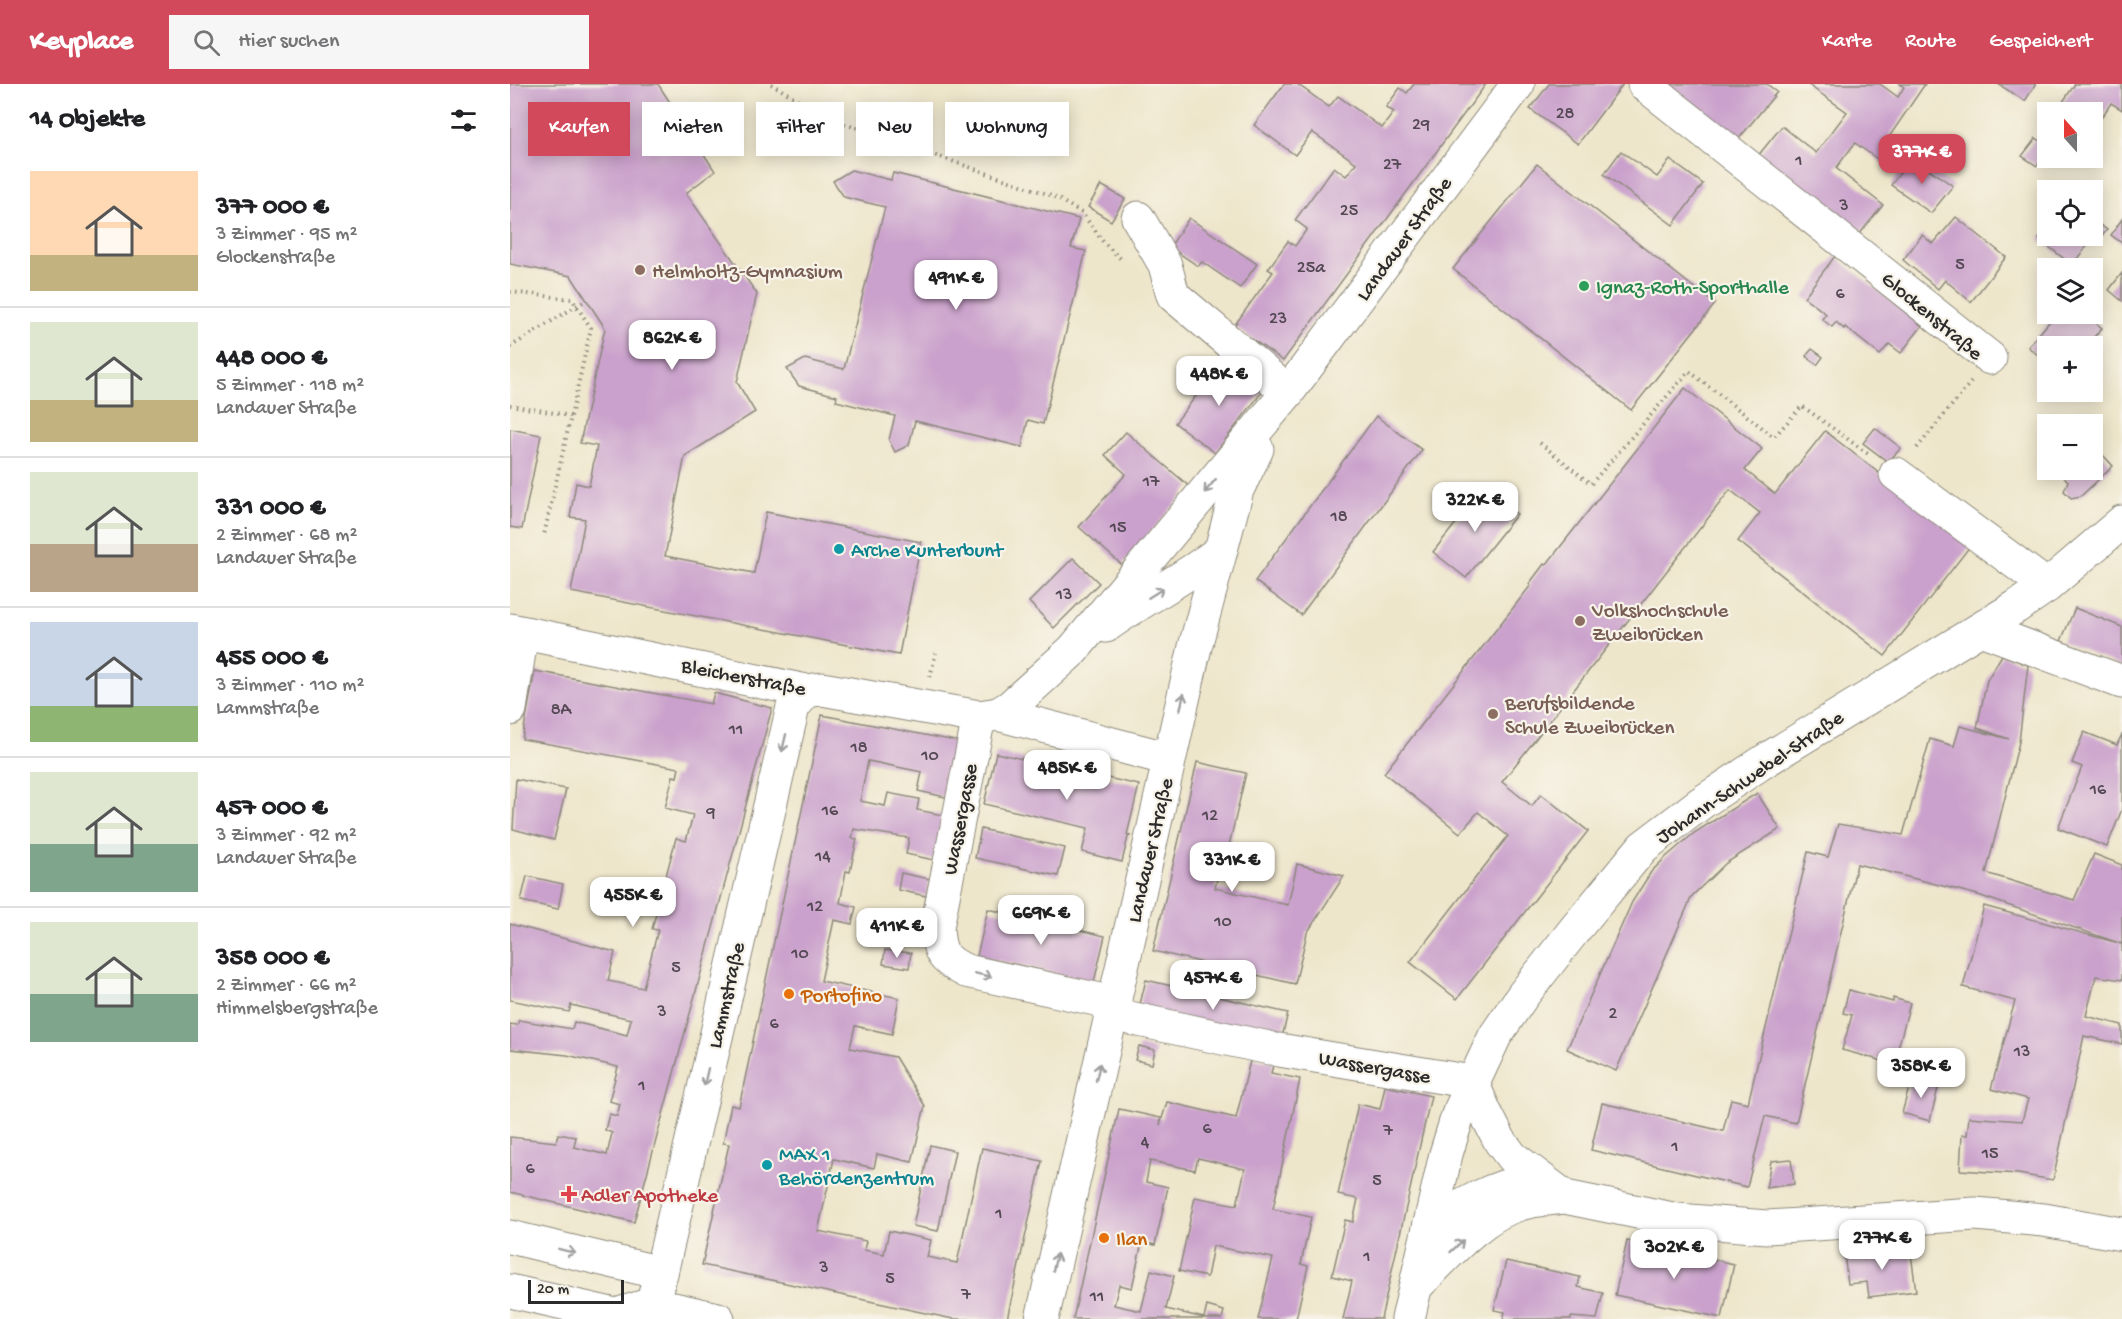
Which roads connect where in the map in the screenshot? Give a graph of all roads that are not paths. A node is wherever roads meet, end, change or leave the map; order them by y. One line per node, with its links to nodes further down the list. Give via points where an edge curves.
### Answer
1 (1518, 84): 5 (street, Landauer Straße)
2 (1644, 84): 4 (street, Glockenstraße)
3 (1138, 218): 5 (street, via 1165,266 1173,295)
4 (1990, 358)
5 (1288, 392): 8 (street, Landauer Straße, via 1237,490); 12 (street, Landauer Straße, one-way to 12)
6 (1896, 474): 9 (street)
7 (2122, 522): 9 (street, Johann-Schwebel-Straße)
8 (1220, 551): 12 (street, one-way to 8); 17 (street, Landauer Straße, one-way to 8)
9 (2047, 586): 10 (street, Johann-Schwebel-Straße)
10 (1981, 629): 13 (street); 19 (street, Johann-Schwebel-Straße, via 1766,760 1643,847 1523,995 1495,1036)
11 (516, 632): 14 (street, Bleicherstraße); 15 (street)
12 (1073, 650): 16 (street, Landauer Straße, via 1020,700)
13 (2122, 682)
14 (806, 690): 16 (street, Bleicherstraße, via 822,689); 27 (street, Lammstraße, one-way to 27, via 789,720)
15 (510, 709)
16 (989, 716): 17 (street, Bleicherstraße); 18 (street, Wassergasse, one-way to 18, via 937,927 938,947 949,963 966,971)
17 (1169, 759): 18 (street, Landauer Straße)
18 (1113, 1008): 19 (street, Wassergasse, via 1274,1049); 29 (street, Landauer Straße, one-way to 18)
19 (1472, 1082): 20 (street, via 1500,1141 1512,1157); 22 (street, Johann-Schwebel-Straße, via 1446,1154)
20 (1539, 1179): 21 (street); 22 (street, via 1510,1184)
21 (1565, 1197): 23 (street, via 1677,1220 1767,1227 1975,1214 2044,1220); 25 (street, one-way to 21, via 1496,1214 1520,1203)
22 (1430, 1224): 25 (street, Johann-Schwebel-Straße)
23 (2122, 1234)
24 (510, 1237): 27 (street, one-way to 27)
25 (1416, 1286): 30 (street, Johann-Schwebel-Straße)
26 (510, 1291): 27 (street, via 616,1315)
27 (653, 1299): 28 (street)
28 (718, 1319)
29 (1042, 1319)
30 (1408, 1319)

